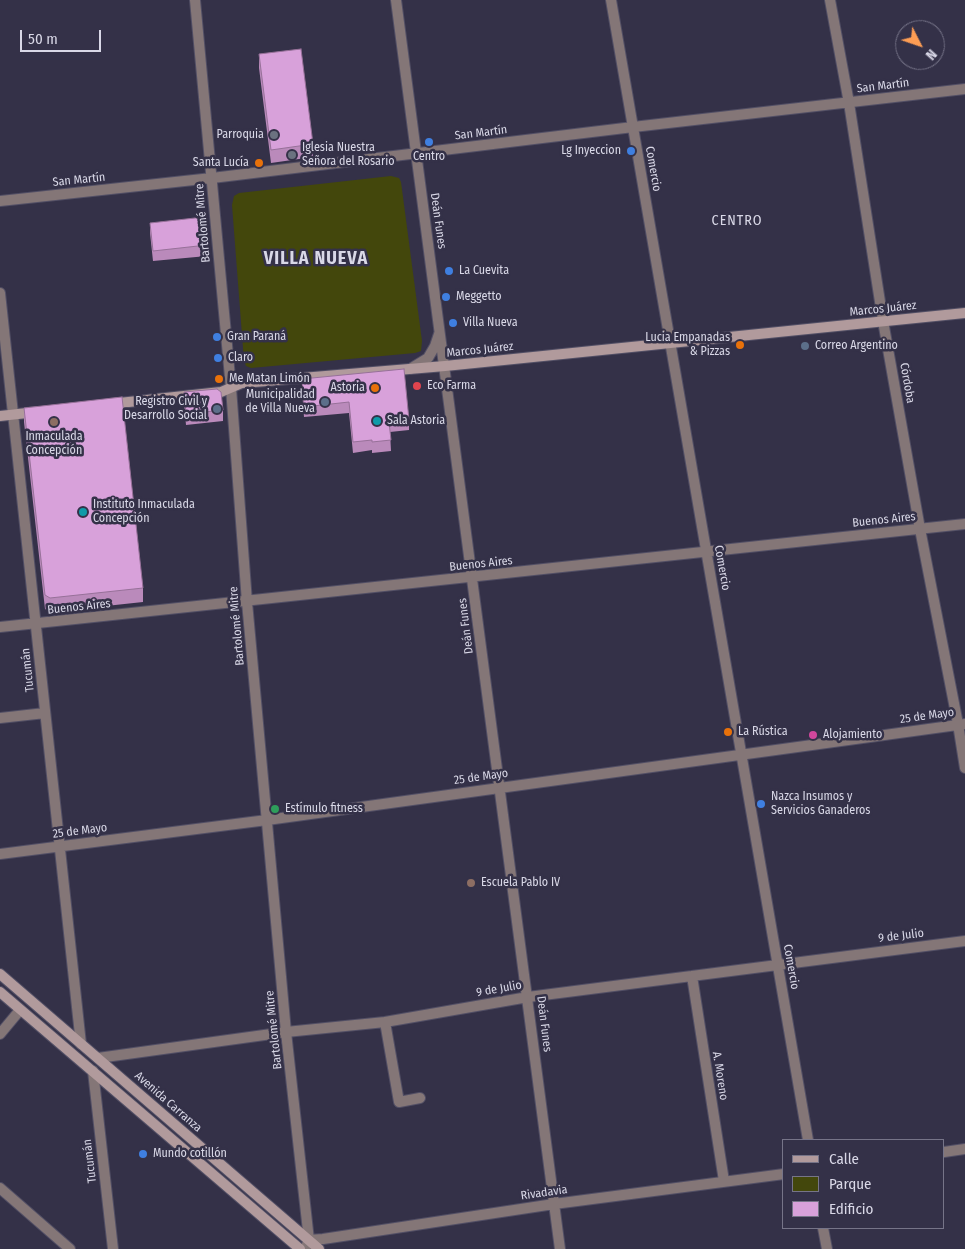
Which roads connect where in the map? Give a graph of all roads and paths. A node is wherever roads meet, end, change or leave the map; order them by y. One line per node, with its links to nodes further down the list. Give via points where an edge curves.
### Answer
1 (196, 0): 9 (street, Bartolomé Mitre)
2 (396, 0): 8 (street, Deán Funes)
3 (611, 0): 7 (street, Comercio)
4 (830, 0): 6 (street, Córdoba)
5 (965, 89): 6 (street, San Martín)
6 (850, 103): 7 (street, San Martín); 13 (street, Córdoba)
7 (633, 127): 8 (street, San Martín); 15 (street, Comercio)
8 (416, 154): 9 (street, San Martín); 14 (street, Deán Funes)
9 (212, 178): 10 (street, San Martín); 18 (street, Bartolomé Mitre)
10 (0, 201)
11 (0, 293): 21 (street, Tucumán)
12 (965, 313): 13 (main road, Marcos Juárez)
13 (883, 321): 15 (main road, Marcos Juárez); 24 (street, Córdoba)
14 (440, 330): 16 (street, Deán Funes); 17 (street, via 428,358)
15 (670, 344): 16 (main road, Marcos Juárez); 25 (street, Comercio)
16 (445, 366): 17 (main road, Marcos Juárez); 26 (street, Deán Funes)
17 (409, 370): 18 (main road, Marcos Juárez, via 242,382)
18 (231, 388): 19 (main road, Marcos Juárez, via 221,392); 27 (street, Bartolomé Mitre)
19 (102, 405)
20 (43, 412): 21 (main road)
21 (14, 415): 22 (main road); 28 (street, Tucumán)
22 (0, 416)
23 (965, 524): 24 (street, Buenos Aires)
24 (920, 529): 25 (street, Buenos Aires); 32 (street, Córdoba)
25 (706, 552): 26 (street, Buenos Aires); 33 (street, Comercio)
26 (473, 578): 27 (street, Buenos Aires); 35 (street, Deán Funes)
27 (247, 602): 28 (street, Buenos Aires); 36 (street, Bartolomé Mitre)
28 (35, 624): 29 (street, Buenos Aires); 30 (street, Tucumán)
29 (0, 627)
30 (45, 713): 31 (street); 37 (street, Tucumán)
31 (0, 718)
32 (962, 724): 33 (street, 25 de Mayo); 34 (street, Córdoba)
33 (741, 754): 35 (street, 25 de Mayo); 40 (street, Comercio)
34 (965, 768)
35 (498, 788): 36 (street, 25 de Mayo); 44 (street, Deán Funes)
36 (267, 820): 37 (street, 25 de Mayo); 47 (street, Bartolomé Mitre)
37 (60, 846): 38 (street, 25 de Mayo); 49 (street, Tucumán)
38 (0, 854)
39 (965, 941): 40 (street, 9 de Julio)
40 (778, 964): 42 (street, 9 de Julio); 53 (street, Comercio)
41 (0, 974): 49 (main road, Avenida Carranza)
42 (692, 976): 44 (street, 9 de Julio); 57 (street, A. Moreno)
43 (0, 992): 45 (main road, Avenida Carranza)
44 (528, 997): 46 (street, 9 de Julio); 59 (street, Deán Funes)
45 (20, 1010): 48 (street); 51 (main road, Avenida Carranza)
46 (385, 1022): 47 (street, 9 de Julio); 52 (street, via 399,1102)
47 (286, 1032): 50 (street, 9 de Julio); 61 (street, Bartolomé Mitre)
48 (0, 1034)
49 (81, 1044): 50 (main road, Avenida Carranza)
50 (98, 1058): 61 (main road, Avenida Carranza)
51 (93, 1070): 63 (street, Tucumán); 64 (main road, Avenida Carranza)
52 (420, 1098)
53 (808, 1139)
54 (965, 1149): 55 (street)
55 (945, 1152)
56 (782, 1174): 57 (street, Rivadavia)
57 (724, 1181): 59 (street, Rivadavia)
58 (0, 1188): 62 (street)
59 (554, 1204): 61 (street, Rivadavia, via 323,1239); 66 (street, Deán Funes)
60 (823, 1229): 67 (street)
61 (307, 1245): 65 (main road, Avenida Carranza)
62 (64, 1247)
63 (113, 1249)
64 (300, 1249)
65 (319, 1249)
66 (560, 1249)
67 (827, 1249)

